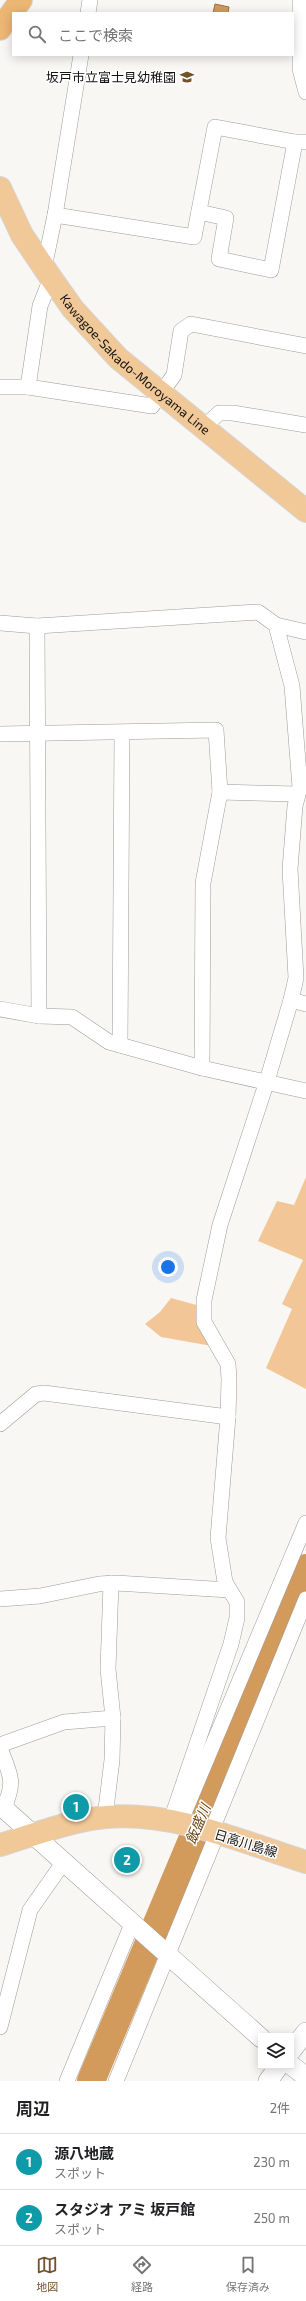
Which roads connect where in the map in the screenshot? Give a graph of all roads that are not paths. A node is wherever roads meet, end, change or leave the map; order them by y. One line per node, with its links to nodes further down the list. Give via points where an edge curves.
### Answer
1 (21, 0): 4 (highway)
2 (90, 0): 6 (street)
3 (300, 0): 9 (street)
4 (12, 12)
5 (12, 12): 7 (highway)
6 (88, 12)
7 (0, 29)
8 (81, 56): 14 (street)
9 (303, 69): 10 (street)
10 (306, 92)
11 (301, 142): 13 (street, via 215,127); 13 (street, via 271,270 219,259 226,218)
12 (0, 188): 15 (main road, Kawagoe-Sakado-Moroyama Line, via 22,235)
13 (199, 212): 14 (street, via 194,237)
14 (55, 215): 15 (street)
15 (48, 273): 18 (street, via 40,306); 19 (main road, Kawagoe-Sakado-Moroyama Line, via 73,309 118,358)
16 (306, 346): 19 (street, via 191,324 181,331 174,375)
17 (0, 387): 18 (street)
18 (28, 387): 19 (street, via 152,406)
19 (161, 394): 21 (main road, Kawagoe-Sakado-Moroyama Line)
20 (306, 425): 21 (street, via 220,413)
21 (203, 428): 22 (main road, Kawagoe-Sakado-Moroyama Line)
22 (306, 511)
23 (0, 623): 25 (street)
24 (276, 625): 25 (street, via 258,612); 26 (street); 31 (street, via 292,686 300,787)
25 (37, 626): 29 (street)
26 (306, 632)
27 (122, 733): 29 (street); 30 (street, via 216,730); 37 (street)
28 (0, 734): 29 (street)
29 (38, 734): 36 (street)
30 (220, 792): 31 (street); 38 (street, via 203,884)
31 (297, 794): 32 (street, via 290,869)
32 (300, 914): 33 (street, via 296,978)
33 (291, 1000): 34 (street); 39 (street)
34 (306, 1004)
35 (0, 1009): 36 (street)
36 (39, 1016): 37 (street, via 72,1017 109,1042)
37 (120, 1045): 38 (street)
38 (202, 1068): 39 (street)
39 (267, 1082): 40 (street); 41 (street, via 220,1225 204,1300 204,1322 228,1364)
40 (306, 1091)
41 (228, 1417): 42 (street, via 44,1393 36,1394); 45 (street, via 218,1538 225,1582)
42 (0, 1424)
43 (306, 1523): 53 (street)
44 (111, 1583): 45 (street); 46 (street, via 40,1596); 48 (street, via 108,1669)
45 (229, 1590): 53 (street, via 237,1602 237,1618)
46 (0, 1599)
47 (306, 1599): 54 (street)
48 (113, 1718): 49 (street, via 64,1722); 52 (street, via 112,1760)
49 (0, 1745)
50 (0, 1748): 51 (street, via 11,1778 11,1790)
51 (2, 1806): 55 (street)
52 (105, 1817): 53 (main road, 日高川島線, via 138,1816); 55 (main road, 日高川島線)
53 (179, 1822): 54 (main road, 日高川島線)
54 (212, 1832): 57 (main road, 日高川島線); 60 (street)
55 (32, 1835): 56 (main road, 日高川島線); 58 (street)
56 (0, 1845)
57 (306, 1862)
58 (63, 1863): 59 (street); 61 (street, via 30,1910)
59 (135, 1927): 60 (street); 68 (street)
60 (164, 1952): 63 (street); 69 (street)
61 (0, 2027)
62 (306, 2032): 64 (street)
63 (258, 2035)
64 (294, 2047)
65 (294, 2067): 67 (street)
66 (277, 2069): 70 (street)
67 (306, 2077)
68 (67, 2081)
69 (116, 2081)
70 (268, 2081)

